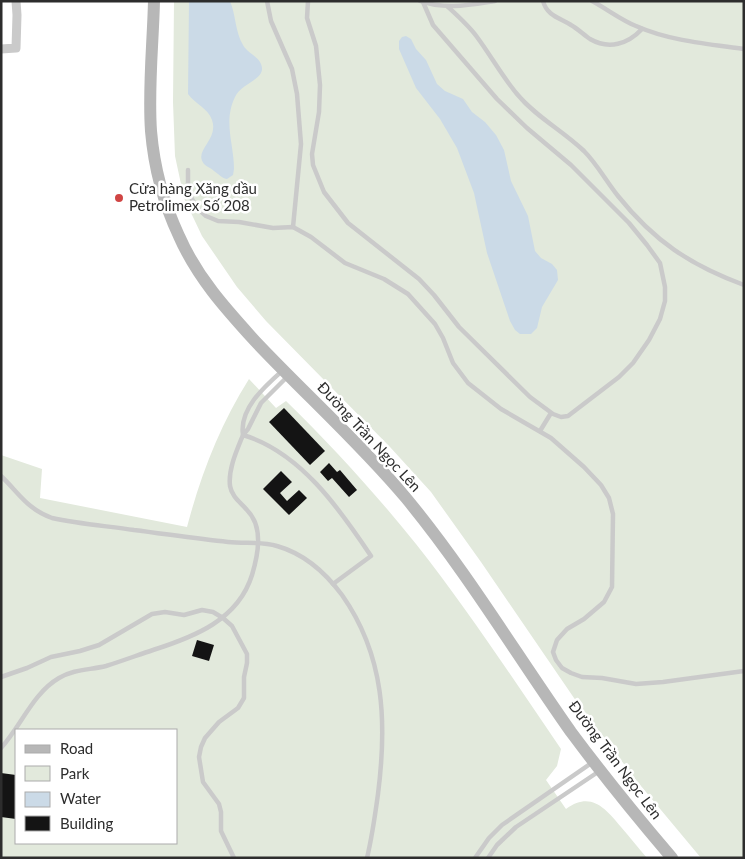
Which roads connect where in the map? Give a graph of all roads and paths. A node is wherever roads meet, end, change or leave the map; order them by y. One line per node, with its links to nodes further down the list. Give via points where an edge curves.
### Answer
1 (16, 1): 11 (street, via 16,48)
2 (154, 1): 20 (street, Đường Trần Ngọc Lên, via 151,130 156,166 171,218 185,251 205,284)
3 (267, 1): 13 (lane, via 271,21 296,85)
4 (308, 1): 14 (lane, via 307,18 316,46 320,84)
5 (495, 1): 9 (lane)
6 (543, 1): 10 (lane, via 552,16 603,44 622,43)
7 (592, 1): 10 (lane)
8 (421, 2): 9 (lane); 18 (lane, via 438,32 505,108 566,160)
9 (448, 7): 16 (lane, via 477,37 525,103 585,152)
10 (642, 29): 12 (lane, via 695,42)
11 (1, 49)
12 (744, 49)
13 (300, 159): 14 (lane); 17 (lane)
14 (312, 160): 21 (lane, via 324,192 348,223 419,279 459,327)
15 (188, 170): 17 (lane, via 191,197 206,216 272,228)
16 (644, 225): 18 (lane); 19 (lane, via 683,257)
17 (293, 227): 22 (lane, via 345,263 384,279 408,294 435,324 453,363 468,383 501,409)
18 (637, 232): 21 (lane, via 657,257 664,276 665,302 657,326 633,363 611,384 571,415 561,417)
19 (744, 285)
20 (286, 373): 23 (lane, via 261,404); 23 (lane, via 261,391 249,408 242,426); 31 (street, Đường Trần Ngọc Lên, via 425,521)
21 (552, 414): 22 (lane)
22 (540, 431): 28 (lane, via 597,480 609,498 613,514 611,593 600,606 560,636 553,652 559,664 576,676 636,684)
23 (243, 435): 25 (lane, via 230,485 234,497 255,521); 26 (lane, via 268,445 295,464 334,505 371,556)
24 (1, 476): 25 (lane, via 31,508 52,518 228,542)
25 (258, 542): 26 (lane, via 304,557); 27 (lane, via 246,590)
26 (333, 584): 33 (lane, via 365,636 381,694 382,761)
27 (222, 617): 29 (lane, via 202,610 184,616 165,612 152,614 99,645 51,657); 30 (lane, via 200,632 164,646 56,679 39,696); 32 (lane, via 232,626 247,654 244,698 238,708 205,738 200,763 205,787 220,808 222,831)
28 (744, 671)
29 (1, 676)
30 (1, 748)
31 (597, 766): 34 (lane, via 502,825); 35 (lane, via 516,827 496,845); 36 (street, Đường Trần Ngọc Lên)
32 (234, 858)
33 (367, 858)
34 (475, 858)
35 (488, 858)
36 (672, 858)

